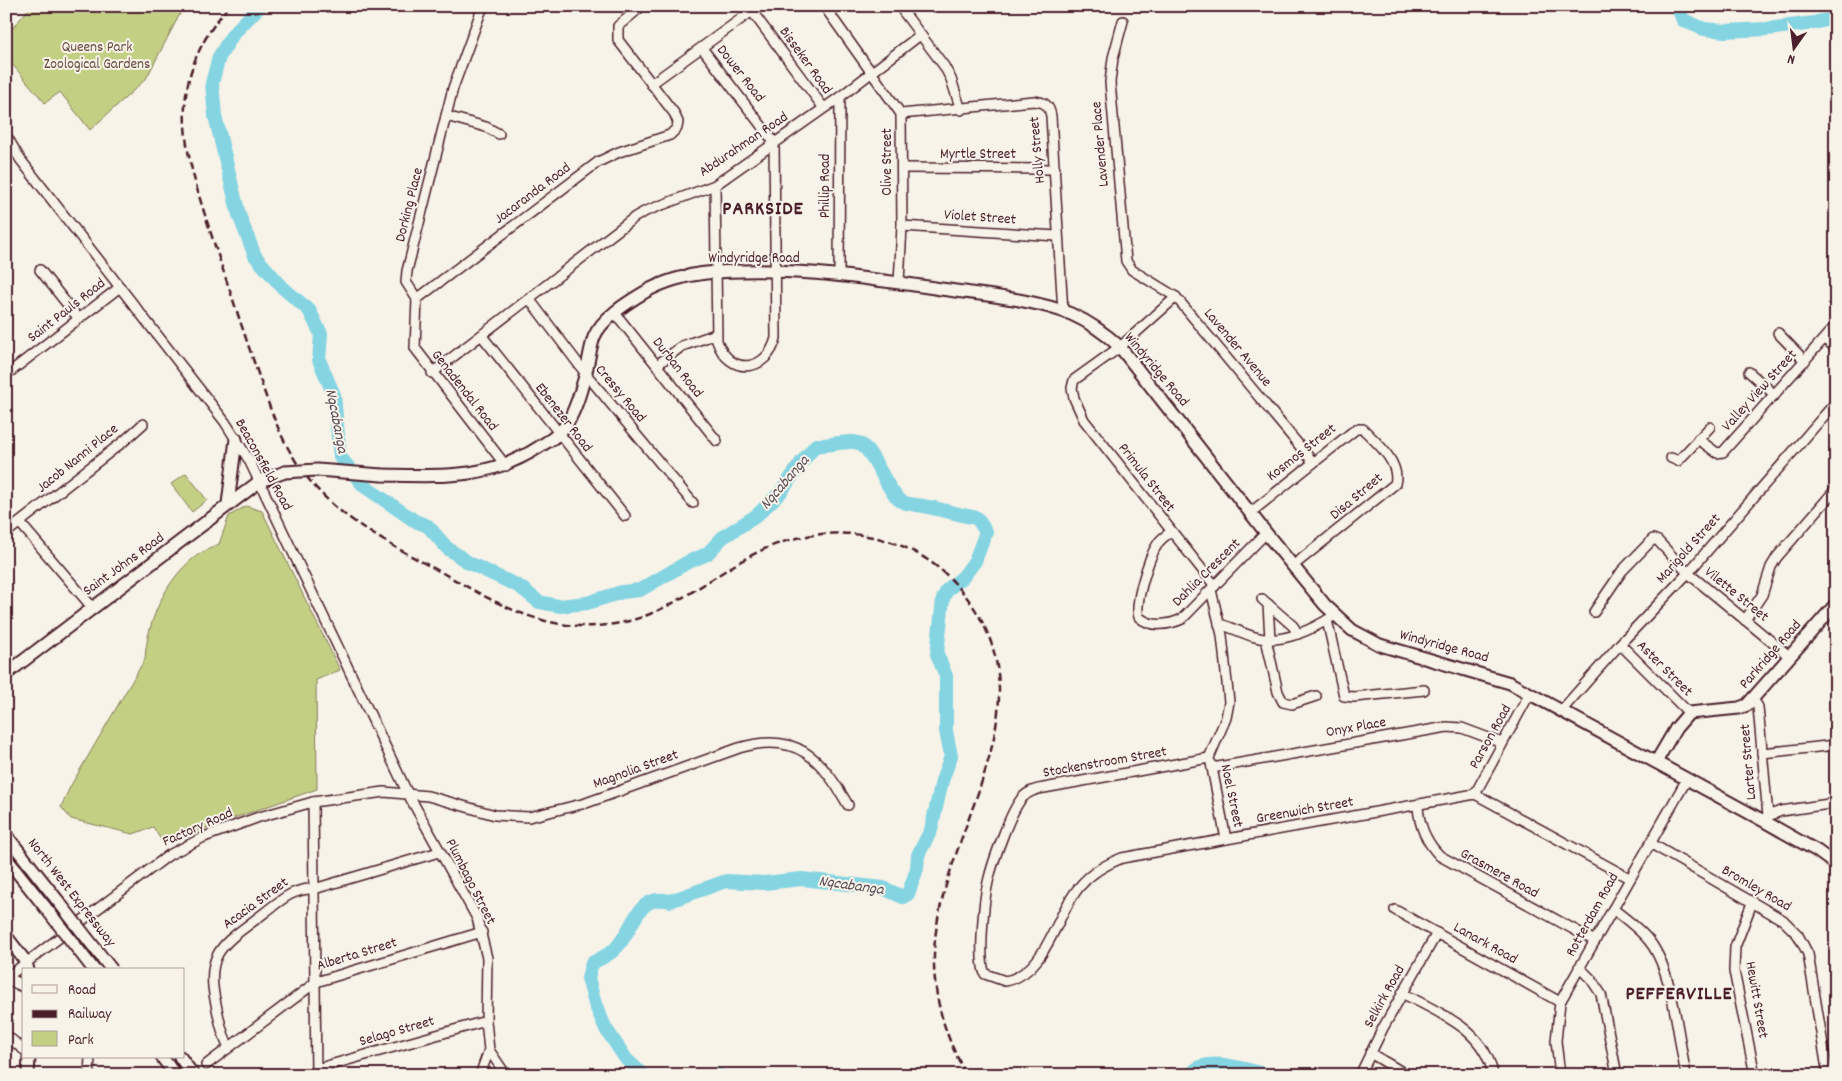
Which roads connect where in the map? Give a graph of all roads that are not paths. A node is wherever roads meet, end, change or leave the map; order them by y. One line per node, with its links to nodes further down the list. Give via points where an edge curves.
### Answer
1 (483, 6): 15 (street, Dorking Place, via 457,75)
2 (642, 6): 10 (street, via 618,26 618,40)
3 (824, 6): 9 (street, Olive Street)
4 (899, 6): 7 (street)
5 (753, 8): 8 (street); 12 (street, Bisseker Road)
6 (1123, 21): 24 (street, Lavender Place, via 1110,82 1124,254)
7 (920, 35): 9 (street, Abdurahman Road); 13 (street, via 951,80)
8 (702, 48): 10 (street); 18 (street, Dower Road)
9 (871, 72): 11 (street, Abdurahman Road); 14 (street, Olive Street)
10 (651, 84): 32 (street, Jacaranda Road, via 674,113 678,122 675,131 662,140 619,152 598,162)
11 (840, 97): 12 (street, Abdurahman Road); 28 (street, Phillip Road)
12 (823, 108): 18 (street, Abdurahman Road)
13 (960, 110): 14 (street, Holly Street); 20 (street, Holly Street, via 1034,101 1045,103 1051,116)
14 (900, 114): 19 (street, Olive Street)
15 (446, 116): 16 (street); 32 (street, Dorking Place, via 406,276 406,282)
16 (499, 134)
17 (6, 135): 30 (street, Beaconsfield Road, via 20,158)
18 (774, 142): 21 (street, Abdurahman Road); 27 (street)
19 (902, 168): 20 (street, Myrtle Street); 22 (street, Olive Street)
20 (1055, 169): 23 (street, Holly Street)
21 (715, 185): 26 (street); 33 (street, Abdurahman Road, via 634,218)
22 (902, 226): 23 (street, Violet Street); 29 (street, Olive Street)
23 (1057, 236): 34 (street, Holly Street)
24 (1128, 265): 31 (street, Lavender Avenue)
25 (40, 270): 36 (street)
26 (715, 272): 27 (street, Windyridge Road); 35 (street, Windyridge Road, via 659,285); 39 (street)
27 (776, 272): 28 (street, Windyridge Road); 39 (street, via 776,338 765,358 752,365 734,363 720,350)
28 (839, 276): 29 (street, Windyridge Road)
29 (899, 283): 34 (street, Windyridge Road, via 1024,301)
30 (120, 287): 36 (street, Saint Pauls Road); 56 (street, Beaconsfield Road)
31 (1176, 297): 42 (street); 60 (street, Lavender Avenue)
32 (418, 299): 47 (street, Genadendal Road, via 415,348)
33 (530, 300): 40 (street, Abdurahman Road); 48 (street, Cressy Road)
34 (1063, 312): 42 (street, Windyridge Road, via 1086,322)
35 (615, 313): 45 (street, Durban Road); 48 (street, Windyridge Road, via 598,330)
36 (79, 319): 49 (street, Saint Pauls Road)
37 (1836, 325): 41 (street, Valley View Street)
38 (1778, 333): 44 (street)
39 (716, 334): 45 (street, via 682,346)
40 (482, 336): 47 (street, Abdurahman Road); 54 (street, Ebenezer Road)
41 (1825, 338): 43 (street); 44 (street, Valley View Street)
42 (1120, 348): 66 (street, Windyridge Road); 69 (street, Primula Street, via 1074,380 1074,398 1084,420)
43 (1836, 348)
44 (1805, 361): 50 (street, Valley View Street)
45 (657, 365): 58 (street, Durban Road)
46 (1749, 372): 50 (street)
47 (432, 373): 61 (street, Genadendal Road)
48 (586, 374): 54 (street, Windyridge Road, via 569,420); 65 (street, Cressy Road)
49 (6, 375)
50 (1775, 395): 57 (street, Valley View Street, via 1723,452 1717,454)
51 (1836, 402): 73 (street, Marigold Street)
52 (143, 424): 68 (street, Jacob Nanni Place)
53 (1710, 427): 57 (street)
54 (558, 435): 61 (street, Windyridge Road); 67 (street, Ebenezer Road)
55 (1372, 438): 60 (street, Kosmos Street, via 1363,429 1356,429); 72 (street, Disa Street, via 1393,464 1395,484)
56 (236, 439): 62 (street, Beaconsfield Road); 64 (street)
57 (1698, 439): 59 (street, via 1678,461)
58 (717, 441)
59 (1670, 458)
60 (1313, 462): 66 (street, Kosmos Street)
61 (506, 466): 62 (street, Windyridge Road, bridge, via 455,476 317,470 286,472)
62 (260, 480): 64 (street, Saint Johns Road); 98 (street, Beaconsfield Road)
63 (1836, 489): 79 (street, via 1777,557 1762,595)
64 (228, 504): 76 (street, Saint Johns Road)
65 (693, 504)
66 (1250, 513): 71 (street, Windyridge Road)
67 (625, 516)
68 (20, 523): 70 (street, Jacob Nanni Place); 76 (street)
69 (1171, 532): 74 (street, Primula Street); 74 (street, Dahlia Crescent, via 1156,546 1149,562 1137,607 1139,617 1154,624 1175,622 1191,612)
70 (6, 533)
71 (1266, 533): 72 (street, Windyridge Road); 74 (street, Dahlia Crescent)
72 (1294, 566): 78 (street, Windyridge Road)
73 (1688, 573): 77 (street, Vilette Street, via 1653,539 1622,571); 79 (street, Vilette Street); 83 (street, Marigold Street)
74 (1213, 588): 80 (street)
75 (1836, 604): 84 (street, Parkridge Road)
76 (92, 608): 85 (street, Saint Johns Road)
77 (1594, 612)
78 (1331, 617): 81 (street); 86 (street, via 1344,696); 87 (street, Windyridge Road, via 1380,645 1498,678)
79 (1745, 620): 84 (street, Vilette Street)
80 (1219, 624): 82 (street); 96 (street, via 1229,702)
81 (1298, 634): 82 (street); 82 (street, via 1265,601)
82 (1268, 639): 88 (street, via 1278,692 1283,702 1292,704)
83 (1620, 644): 90 (street, Marigold Street); 91 (street, Aster Street)
84 (1789, 656): 89 (street, Parkridge Road)
85 (6, 674)
86 (1424, 690)
87 (1530, 694): 90 (street, Windyridge Road); 92 (street, Parson Road)
88 (1316, 696)
89 (1753, 699): 91 (street, Parkridge Road, via 1739,708); 94 (street, Larter Street, via 1758,707)
90 (1561, 711): 95 (street, Windyridge Road)
91 (1689, 713): 95 (street)
92 (1502, 743): 96 (street, Onyx Place, via 1462,728 1447,727); 99 (street, Parson Road)
93 (1836, 745): 94 (street)
94 (1762, 753): 104 (street, Larter Street)
95 (1656, 762): 97 (street, Windyridge Road)
96 (1210, 763): 106 (street, Noel Street); 125 (street, Stockenstroom Street, via 1034,790 1023,798 988,883 982,958 985,974 998,980 1011,980)
97 (1687, 779): 104 (street, Windyridge Road); 107 (street, Rotterdam Road)
98 (407, 792): 100 (street, Factory Road); 102 (street, Magnolia Street, via 495,815 529,817 586,803 752,744 777,742 799,748 819,762); 108 (street, Plumbago Street)
99 (1475, 794): 103 (street, Greenwich Street); 111 (street)
100 (313, 802): 112 (street); 120 (street, Factory Road, via 228,828 169,855)
101 (1836, 803): 104 (street, via 1781,811)
102 (848, 805)
103 (1418, 806): 106 (street, Greenwich Street); 119 (street, Grasmere Road, via 1423,831 1440,856)
104 (1765, 818): 110 (street, Windyridge Road)
105 (6, 835): 123 (street, North West Expressway, bridge)
106 (1226, 839): 125 (street, Greenwich Street, via 1139,854 1100,869 1080,885 1037,960)
107 (1650, 843): 111 (street, Rotterdam Road); 113 (street, Bromley Road)
108 (439, 852): 112 (street, Acacia Street); 116 (street, Plumbago Street)
109 (6, 858): 122 (street, North West Expressway, bridge)
110 (1836, 865)
111 (1629, 878): 114 (street, Rotterdam Road)
112 (314, 889): 127 (street); 133 (street, Acacia Street, via 299,889 287,896 227,942 215,957 211,984 222,1032)
113 (1752, 903): 155 (street, Hewitt Street, via 1735,947 1734,971); 156 (street, Bromley Road, via 1789,924 1808,954)
114 (1613, 909): 119 (street, Rotterdam Road); 154 (street, via 1640,931 1659,956)
115 (1395, 910): 117 (street, Lanark Road)
116 (482, 932): 127 (street, Alberta Street); 131 (street, Plumbago Street, via 487,958)
117 (1437, 933): 129 (street, Selkirk Road); 130 (street, Lanark Road)
118 (6, 936): 120 (street)
119 (1594, 941): 121 (street, Rotterdam Road)
120 (27, 966)
121 (1579, 967): 130 (street, Rotterdam Road); 153 (street, via 1601,994)
122 (92, 968)
123 (110, 968)
124 (22, 969): 126 (street, Factory Road)
125 (1023, 974)
126 (6, 978): 128 (street)
127 (316, 982): 133 (street, Alberta Street); 142 (street)
128 (22, 985)
129 (1402, 993): 136 (street, Selkirk Road); 151 (street, via 1473,1035 1488,1053)
130 (1560, 1002): 152 (street, Rotterdam Road, via 1556,1041)
131 (486, 1021): 135 (street, Plumbago Street); 142 (street, Selago Street)
132 (6, 1035): 134 (street)
133 (230, 1047): 141 (street, Alberta Street)
134 (22, 1048)
135 (489, 1050): 147 (street); 148 (street, Plumbago Street)
136 (1370, 1053): 149 (street, Selkirk Road); 150 (street)
137 (29, 1058): 143 (street)
138 (90, 1058): 144 (street)
139 (163, 1058): 145 (street)
140 (181, 1058): 146 (street)
141 (206, 1066)
142 (316, 1072)
143 (28, 1075)
144 (89, 1075)
145 (175, 1075)
146 (193, 1075)
147 (480, 1075)
148 (506, 1075)
149 (1360, 1075)
150 (1408, 1075)
151 (1493, 1075)
152 (1560, 1075)
153 (1617, 1075)
154 (1686, 1075)
155 (1755, 1075)
156 (1828, 1075)

